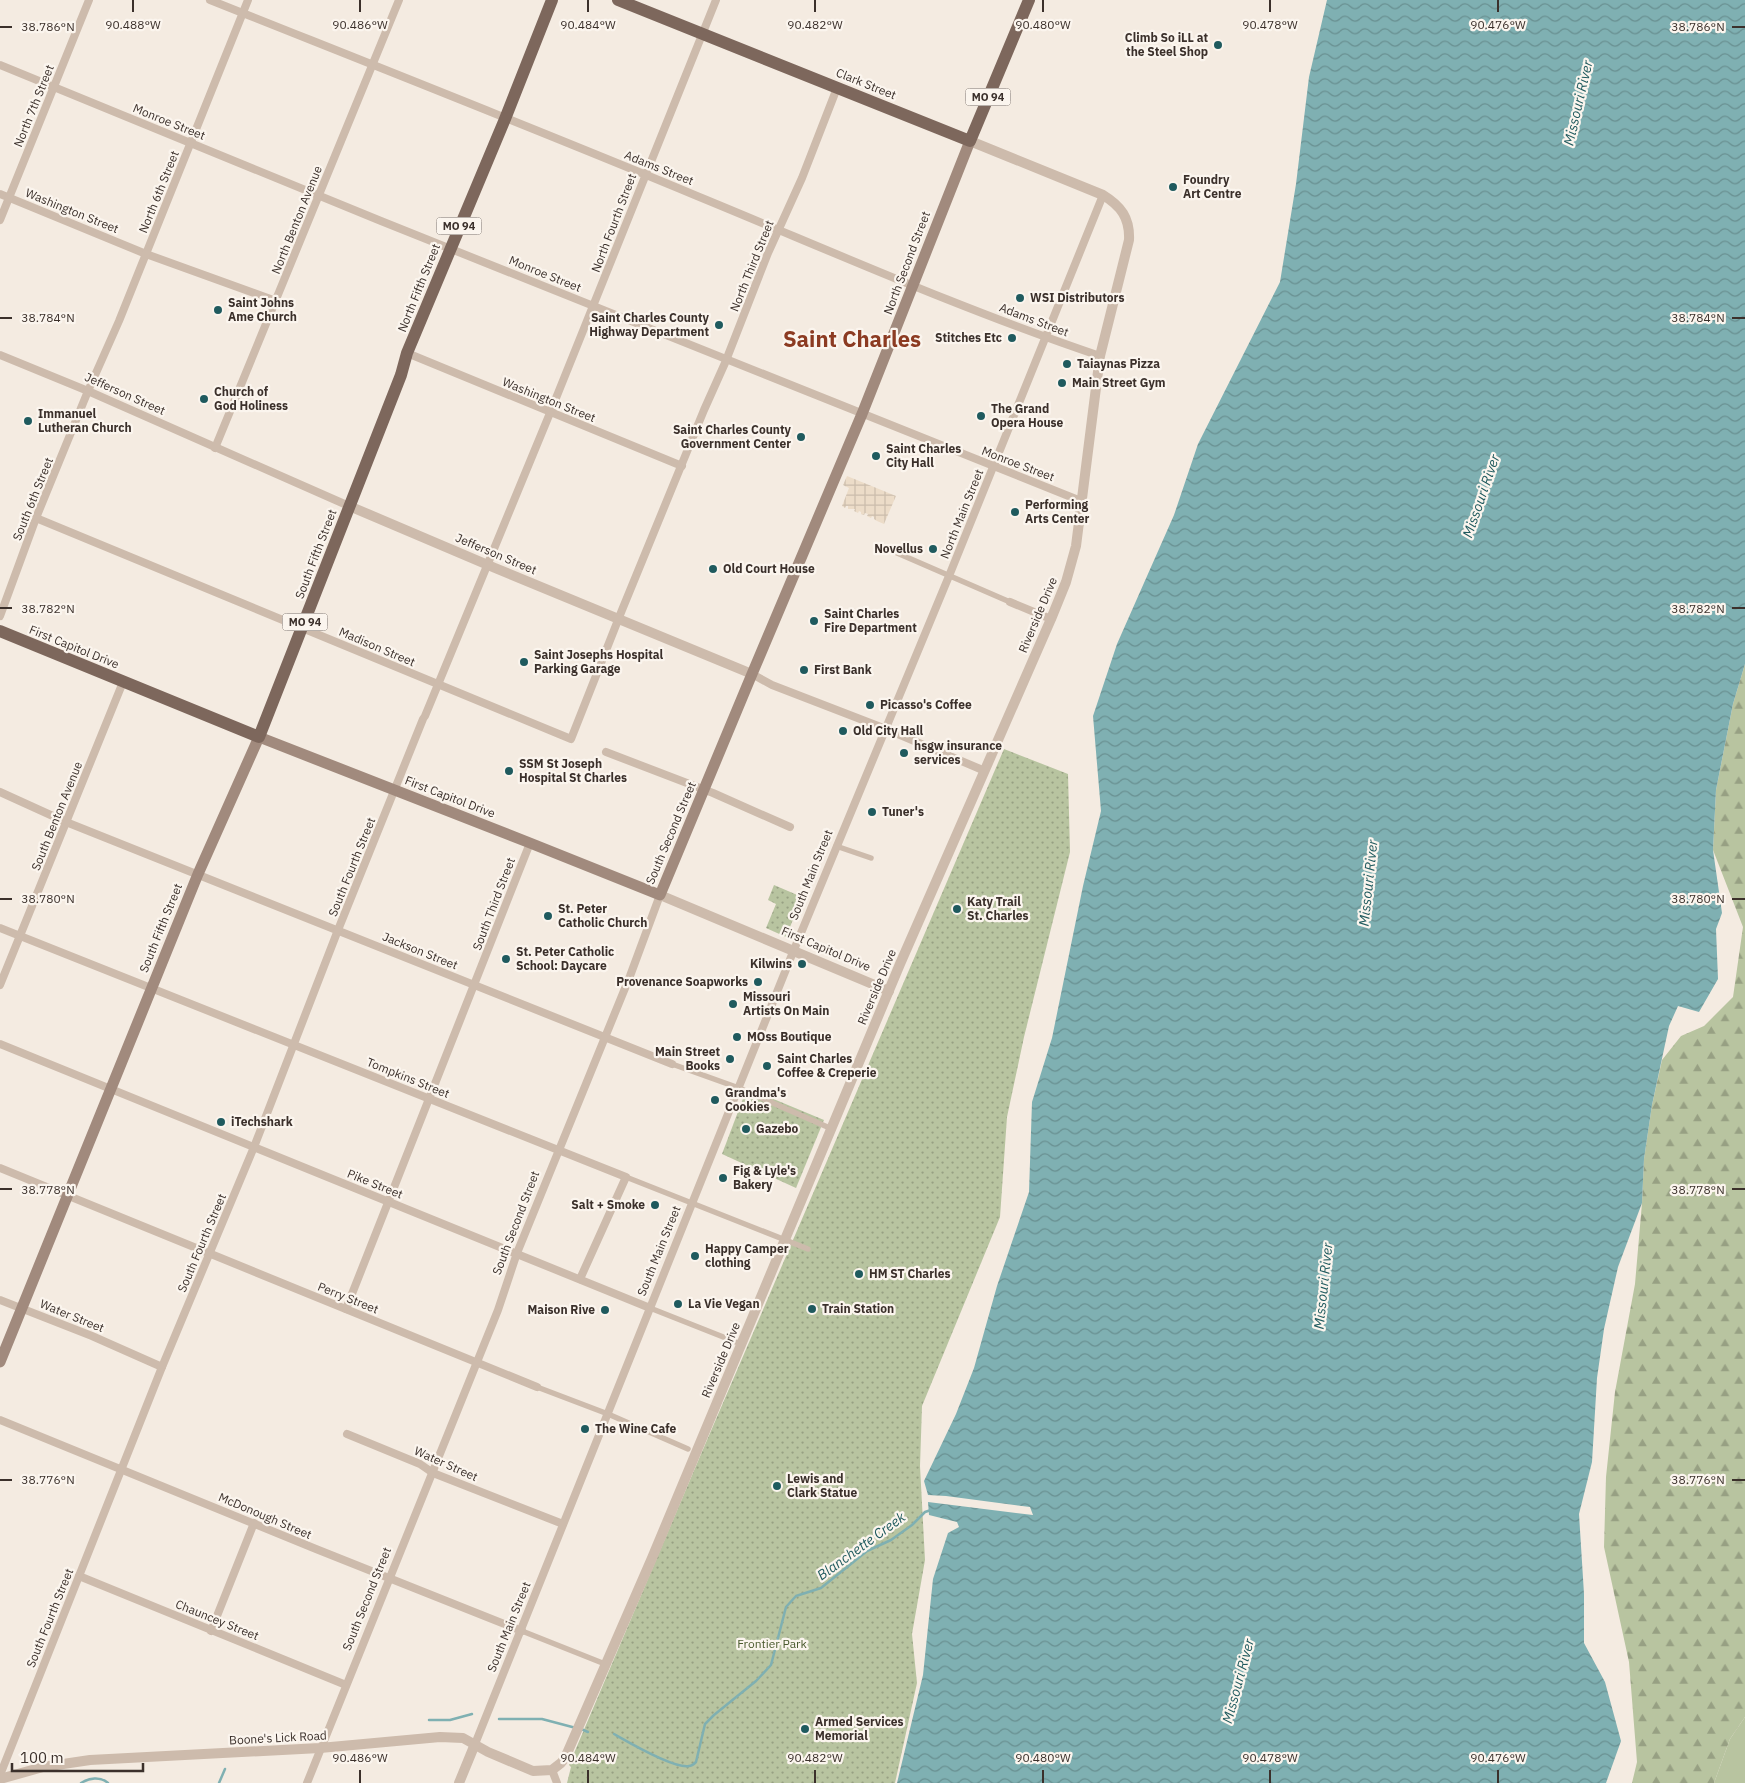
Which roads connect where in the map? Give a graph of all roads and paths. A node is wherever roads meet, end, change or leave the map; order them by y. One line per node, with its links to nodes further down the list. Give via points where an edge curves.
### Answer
1 (90, 0): 13 (street, North 7th Street)
2 (210, 0): 9 (street, Adams Street)
3 (248, 0): 9 (street, North 6th Street)
4 (399, 0): 12 (street, North Benton Avenue)
5 (552, 0): 15 (main road, North Fifth Street / MO 94)
6 (618, 0): 10 (main road, Clark Street)
7 (716, 0): 10 (street, North Fourth Street)
8 (1029, 0): 16 (main road, North Second Street / MO 94)
9 (243, 13): 12 (street, Adams Street); 17 (street, North 6th Street)
10 (702, 34): 14 (main road, Clark Street); 18 (street, North Fourth Street)
11 (0, 65): 13 (street, Monroe Street)
12 (372, 65): 15 (street, Adams Street); 21 (street, North Benton Avenue)
13 (54, 87): 17 (street, Monroe Street); 22 (street, North 7th Street)
14 (837, 88): 16 (main road, Clark Street); 24 (street, North Third Street)
15 (505, 119): 18 (street, Adams Street); 25 (main road, North Fifth Street / MO 94)
16 (970, 141): 20 (street, Clark Street); 27 (main road, North Second Street)
17 (191, 143): 21 (street, Monroe Street); 26 (street, North 6th Street)
18 (645, 175): 24 (street, Adams Street); 29 (street, North Fourth Street)
19 (0, 194): 22 (street, Washington Street)
20 (1103, 195): 30 (street, North Main Street); 33 (street, Riverside Drive, via 1123,212 1129,231)
21 (319, 196): 25 (street, Monroe Street); 28 (street, North Benton Avenue)
22 (9, 198): 23 (street, North 7th Street); 26 (street, Washington Street)
23 (0, 220)
24 (779, 230): 27 (street, Adams Street); 34 (street, North Third Street)
25 (450, 248): 29 (street, Monroe Street); 31 (main road, North Fifth Street / MO 94)
26 (146, 254): 28 (street, Washington Street); 35 (street, North 6th Street)
27 (914, 286): 30 (street, Adams Street); 37 (main road, North Second Street)
28 (276, 301): 38 (street, North Benton Avenue)
29 (594, 305): 34 (street, Monroe Street); 36 (street, North Fourth Street)
30 (1046, 337): 33 (street, Adams Street); 40 (street, North Main Street)
31 (407, 353): 36 (street, Washington Street); 42 (main road, North Fifth Street / MO 94)
32 (0, 355): 35 (street, Jefferson Street)
33 (1100, 356): 41 (street, Riverside Drive)
34 (727, 359): 37 (street, Monroe Street); 39 (street, North Third Street)
35 (88, 391): 38 (street, Jefferson Street); 43 (street, South 6th Street)
36 (550, 413): 39 (street, Washington Street); 45 (street, North Fourth Street)
37 (862, 414): 40 (street, Monroe Street); 53 (main road, North Second Street)
38 (215, 448): 42 (street, Jefferson Street)
39 (682, 466): 49 (street, North Third Street)
40 (993, 467): 41 (street, Monroe Street); 46 (street, North Main Street)
41 (1082, 501): 50 (street, Riverside Drive, via 1072,563)
42 (349, 506): 45 (street, Jefferson Street); 51 (main road, South Fifth Street / MO 94)
43 (36, 518): 48 (street, South 6th Street); 51 (street, Madison Street)
44 (881, 546): 46 (street)
45 (488, 565): 49 (street, Jefferson Street); 55 (street, South Fourth Street)
46 (949, 576): 47 (street); 56 (street, North Main Street)
47 (1010, 602): 50 (street)
48 (0, 616)
49 (618, 619): 53 (street, Jefferson Street); 55 (street, Madison Street, via 570,739)
50 (1051, 619): 59 (street, Riverside Drive)
51 (303, 628): 55 (street, Madison Street); 57 (main road, South Fifth Street / MO 94)
52 (0, 631): 54 (main road, First Capitol Drive)
53 (752, 674): 56 (street, Jefferson Street, via 772,685); 61 (main road, South Second Street)
54 (123, 682): 57 (main road, First Capitol Drive); 63 (street, South Benton Avenue)
55 (438, 684): 60 (street, South Fourth Street)
56 (886, 729): 59 (street, Jefferson Street); 66 (street, South Main Street)
57 (259, 738): 60 (main road, First Capitol Drive); 68 (main road, South Fifth Street)
58 (606, 752): 61 (street)
59 (985, 771): 77 (street, Riverside Drive)
60 (395, 790): 65 (main road, First Capitol Drive); 71 (street, South Fourth Street)
61 (704, 790): 64 (street); 69 (main road, South Second Street)
62 (0, 792): 63 (street, Jackson Street)
63 (66, 822): 68 (street, Jackson Street); 72 (street, South Benton Avenue)
64 (790, 827)
65 (530, 843): 69 (main road, First Capitol Drive); 74 (street, South Third Street)
66 (836, 846): 67 (street); 73 (street, South Main Street)
67 (871, 858)
68 (198, 874): 71 (street, Jackson Street); 76 (main road, South Fifth Street)
69 (660, 895): 73 (street, First Capitol Drive); 78 (street, South Second Street)
70 (0, 928): 72 (street, Tompkins Street)
71 (338, 930): 74 (street, Jackson Street); 80 (street, South Fourth Street)
72 (20, 936): 75 (street, South Benton Avenue); 76 (street, Tompkins Street)
73 (793, 950): 77 (street, First Capitol Drive); 82 (street, South Main Street)
74 (474, 984): 78 (street, Jackson Street); 84 (street, South Third Street)
75 (0, 985)
76 (151, 988): 80 (street, Tompkins Street); 83 (main road, South Fifth Street)
77 (889, 991): 85 (street, Riverside Drive)
78 (605, 1037): 81 (street, Jackson Street); 87 (street, South Second Street)
79 (0, 1044): 83 (street, Pike Street)
80 (294, 1044): 84 (street, Tompkins Street); 86 (street, South Fourth Street)
81 (672, 1064): 82 (street, Jackson Street)
82 (739, 1088): 85 (street, Jackson Street); 92 (street, South Main Street)
83 (110, 1089): 86 (street, Pike Street); 90 (main road, South Fifth Street)
84 (429, 1098): 87 (street, Tompkins Street); 91 (street, South Third Street)
85 (832, 1129): 93 (street, Riverside Drive)
86 (254, 1147): 91 (street, Pike Street); 96 (street, South Fourth Street)
87 (560, 1150): 89 (street, Tompkins Street); 95 (street, South Second Street)
88 (0, 1168): 90 (street, Perry Street)
89 (626, 1177): 92 (street, Tompkins Street); 97 (street)
90 (68, 1196): 96 (street, Perry Street); 100 (main road, South Fifth Street)
91 (389, 1202): 95 (street, Pike Street); 101 (street, South Third Street)
92 (692, 1203): 93 (street, Tompkins Street); 99 (street, South Main Street)
93 (784, 1240): 94 (street, Tompkins Street); 102 (street, Riverside Drive)
94 (808, 1249)
95 (517, 1253): 97 (street, Pike Street); 104 (street, South Second Street)
96 (210, 1254): 101 (street, Perry Street); 105 (street, South Fourth Street)
97 (580, 1279): 99 (street, Pike Street)
98 (0, 1300): 100 (street, Water Street)
99 (650, 1308): 102 (street, Pike Street); 107 (street, South Main Street)
100 (22, 1309): 103 (main road, South Fifth Street); 105 (street, Water Street)
101 (346, 1309): 104 (street, Perry Street)
102 (741, 1344): 119 (street, Riverside Drive)
103 (0, 1362)
104 (477, 1363): 106 (street, Perry Street); 112 (street, South Second Street)
105 (162, 1367): 111 (street, South Fourth Street)
106 (537, 1387): 107 (street, Perry Street)
107 (608, 1414): 110 (street, Perry Street); 114 (street, South Main Street)
108 (0, 1420): 111 (street, McDonough Street)
109 (347, 1434): 112 (street, Water Street, via 420,1464)
110 (688, 1449)
111 (121, 1468): 113 (street, McDonough Street); 115 (street, South Fourth Street)
112 (433, 1473): 114 (street, Water Street); 116 (street, South Second Street)
113 (254, 1523): 116 (street, McDonough Street); 117 (street)
114 (563, 1524): 118 (street, South Main Street)
115 (79, 1576): 117 (street, Chauncey Street); 124 (street, South Fourth Street)
116 (390, 1579): 118 (street, McDonough Street); 120 (street, South Second Street)
117 (211, 1630): 120 (street, Chauncey Street)
118 (522, 1631): 119 (street); 121 (street, South Main Street)
119 (605, 1664): 123 (street, Riverside Drive, via 569,1749 561,1764)
120 (346, 1685): 122 (street, South Second Street)
121 (475, 1744): 122 (street, Boone's Lick Road, via 463,1738 440,1737); 123 (street, Boone's Lick Road, via 533,1771); 126 (street, South Main Street)
122 (320, 1748): 124 (street, Boone's Lick Road, via 90,1760); 125 (street, South Second Street)
123 (552, 1770): 127 (street)
124 (0, 1777)
125 (307, 1783)
126 (459, 1783)
127 (557, 1783)

